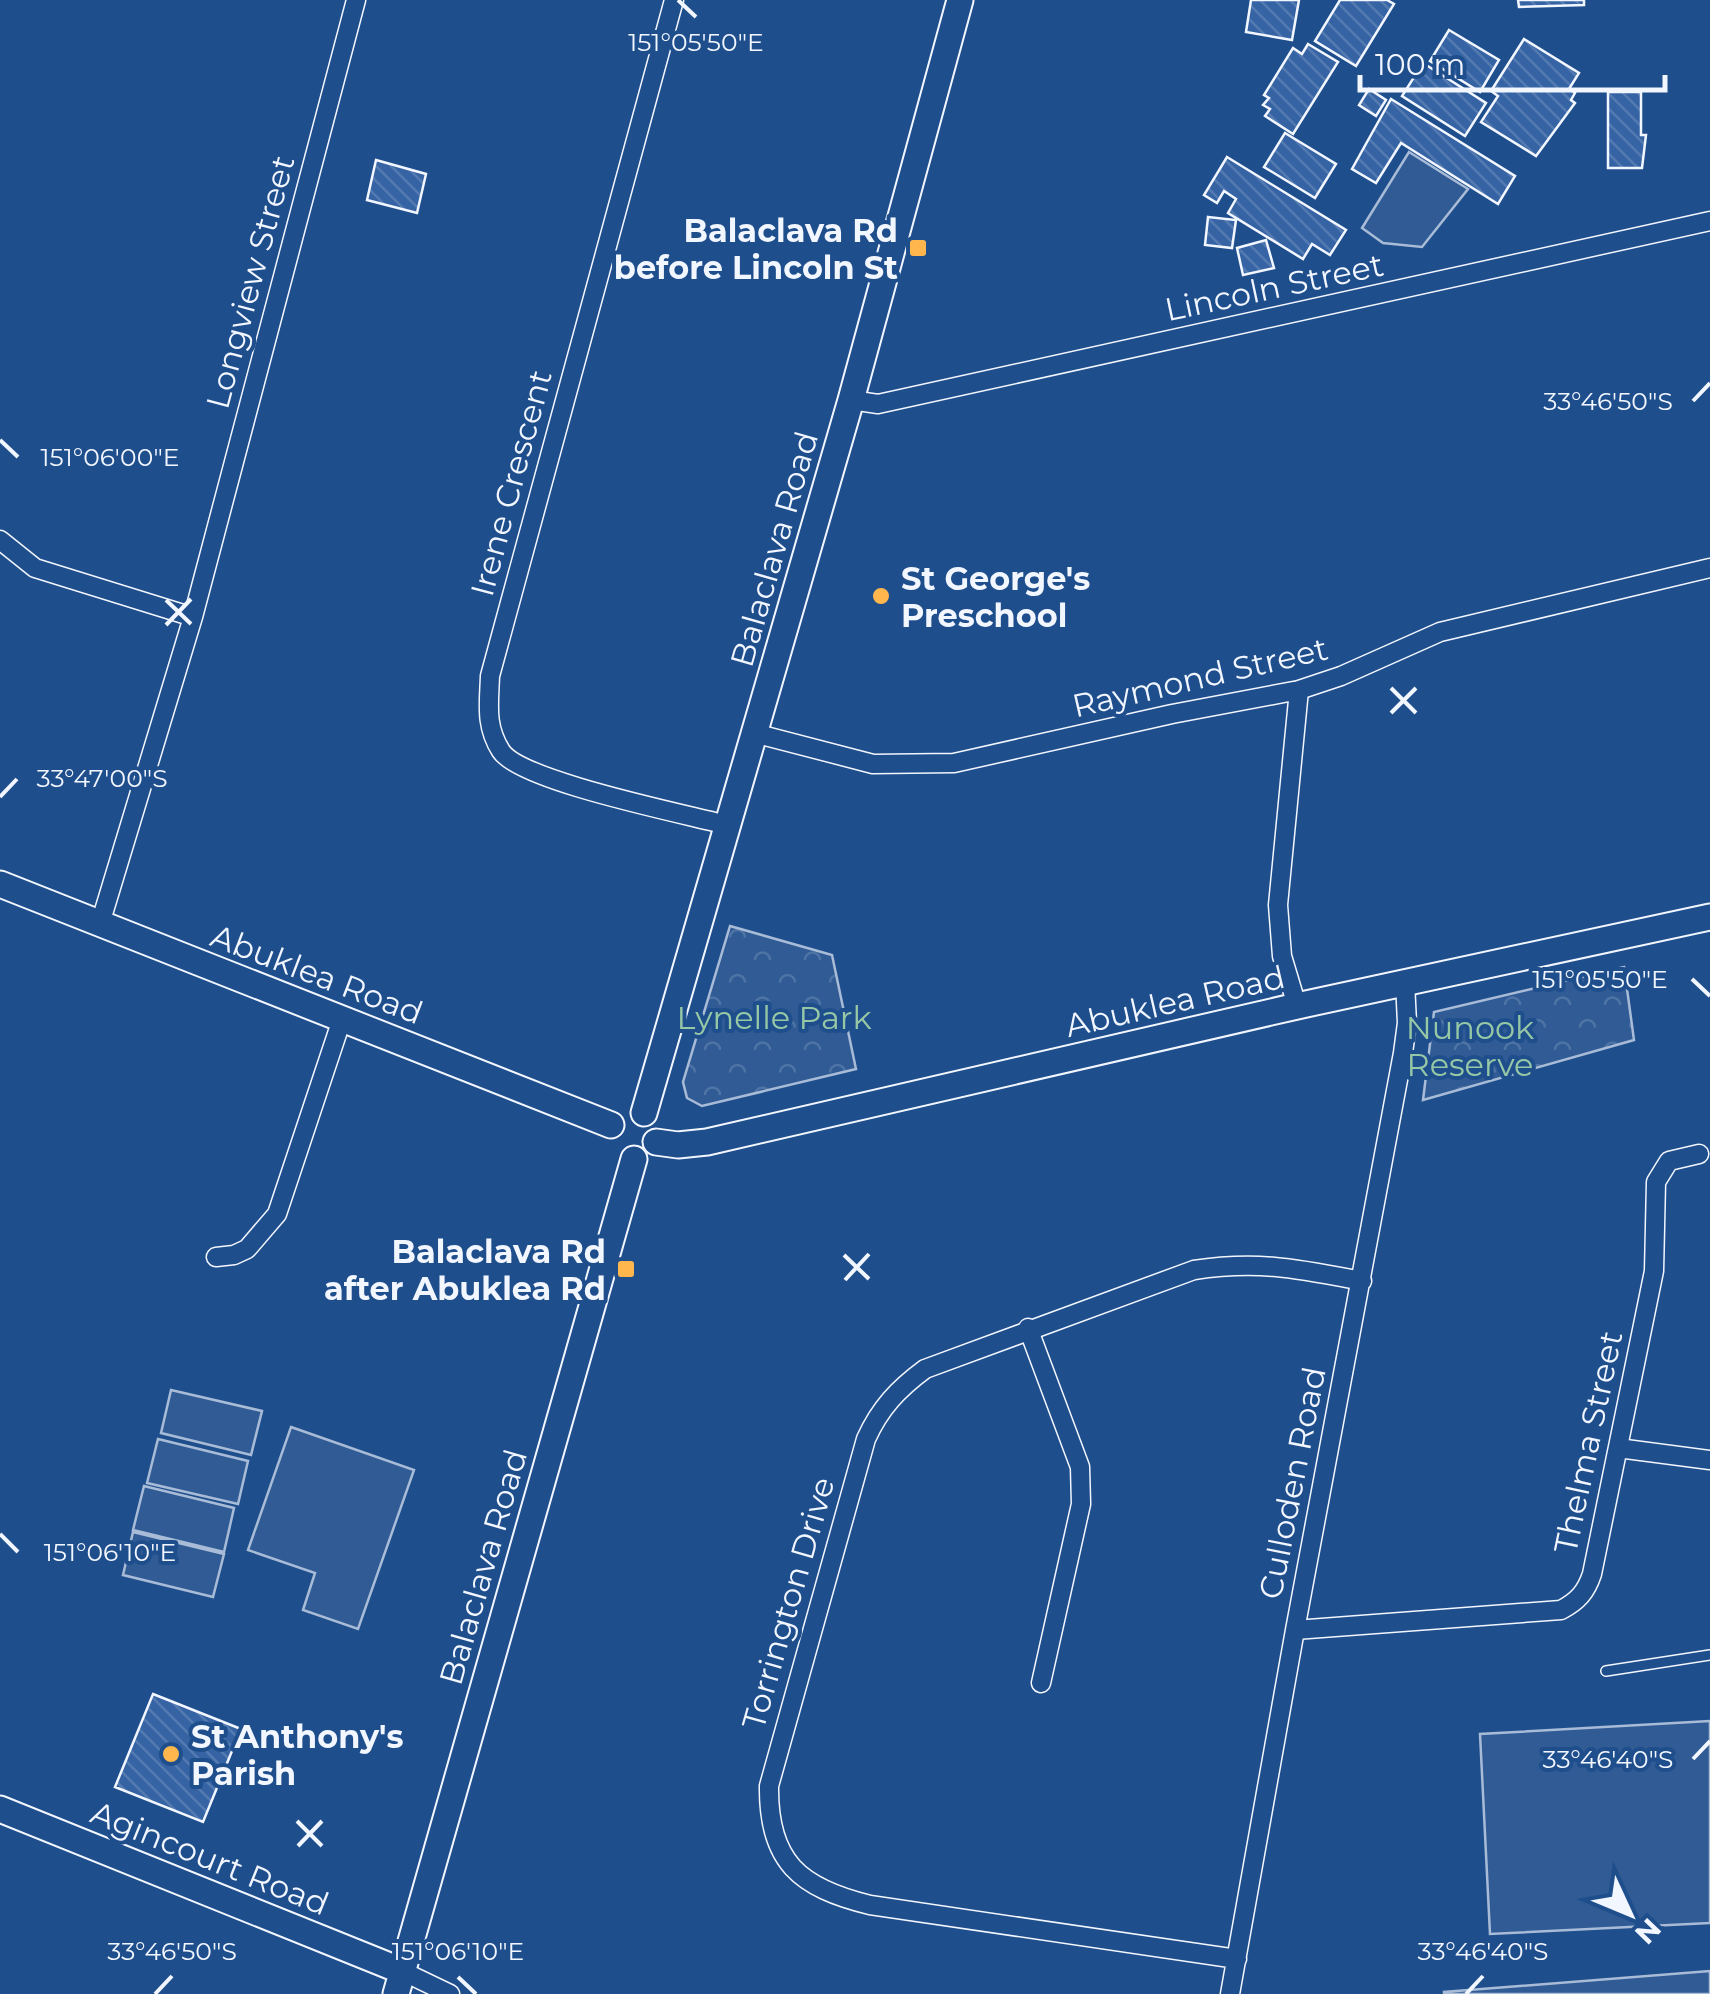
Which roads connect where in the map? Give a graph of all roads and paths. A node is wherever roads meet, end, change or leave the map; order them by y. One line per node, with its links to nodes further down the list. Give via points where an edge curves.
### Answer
1 (356, 0): 8 (street, Longview Street)
2 (674, 0): 11 (street, Irene Crescent, via 490,676 488,723 503,755 541,776)
3 (960, 0): 5 (street, Balaclava Road)
4 (1710, 221): 5 (street, Lincoln Street, via 878,404)
5 (851, 400): 10 (street, Balaclava Road)
6 (0, 540): 8 (street, via 35,568)
7 (1710, 568): 9 (street, Raymond Street, via 1440,632)
8 (193, 617): 14 (street, Longview Street)
9 (1298, 690): 10 (street, Raymond Street, via 924,766 873,764); 16 (street, via 1278,905 1282,956)
10 (754, 732): 11 (street, Balaclava Road)
11 (726, 825): 18 (street, Balaclava Road)
12 (0, 884): 14 (street, Abuklea Road)
13 (1710, 917): 15 (street, Abuklea Road)
14 (100, 924): 17 (street, Abuklea Road)
15 (1406, 982): 16 (street, Abuklea Road); 24 (street, Culloden Road, via 1403,1052)
16 (1298, 1006): 20 (street, Abuklea Road, via 707,1142)
17 (342, 1019): 19 (street, Abuklea Road); 23 (street, via 277,1214 247,1249)
18 (644, 1114): 19 (street, via 622,1114); 20 (street, via 656,1127)
19 (611, 1125): 22 (street, via 613,1148)
20 (656, 1142): 22 (street)
21 (1699, 1154): 26 (street, Thelma Street, via 1669,1161 1656,1182 1654,1271)
22 (634, 1159): 34 (street, Balaclava Road)
23 (216, 1257)
24 (1362, 1281): 25 (street, Torrington Drive, via 1238,1263 1194,1270); 28 (street, Culloden Road)
25 (1028, 1328): 31 (street, via 1080,1466 1080,1504); 33 (street, Torrington Drive, via 924,1368 878,1413 780,1741 768,1821 800,1876 840,1898)
26 (1618, 1448): 27 (street); 28 (street, Thelma Street, via 1592,1574 1576,1602 1561,1610)
27 (1710, 1460)
28 (1295, 1630): 33 (street, Culloden Road)
29 (1710, 1655): 30 (lane)
30 (1606, 1671)
31 (1041, 1682)
32 (0, 1808): 34 (street, Agincourt Road)
33 (1237, 1959): 36 (street, Culloden Road)
34 (398, 1982): 35 (street, Agincourt Road)
35 (450, 1994)
36 (1230, 1994)

